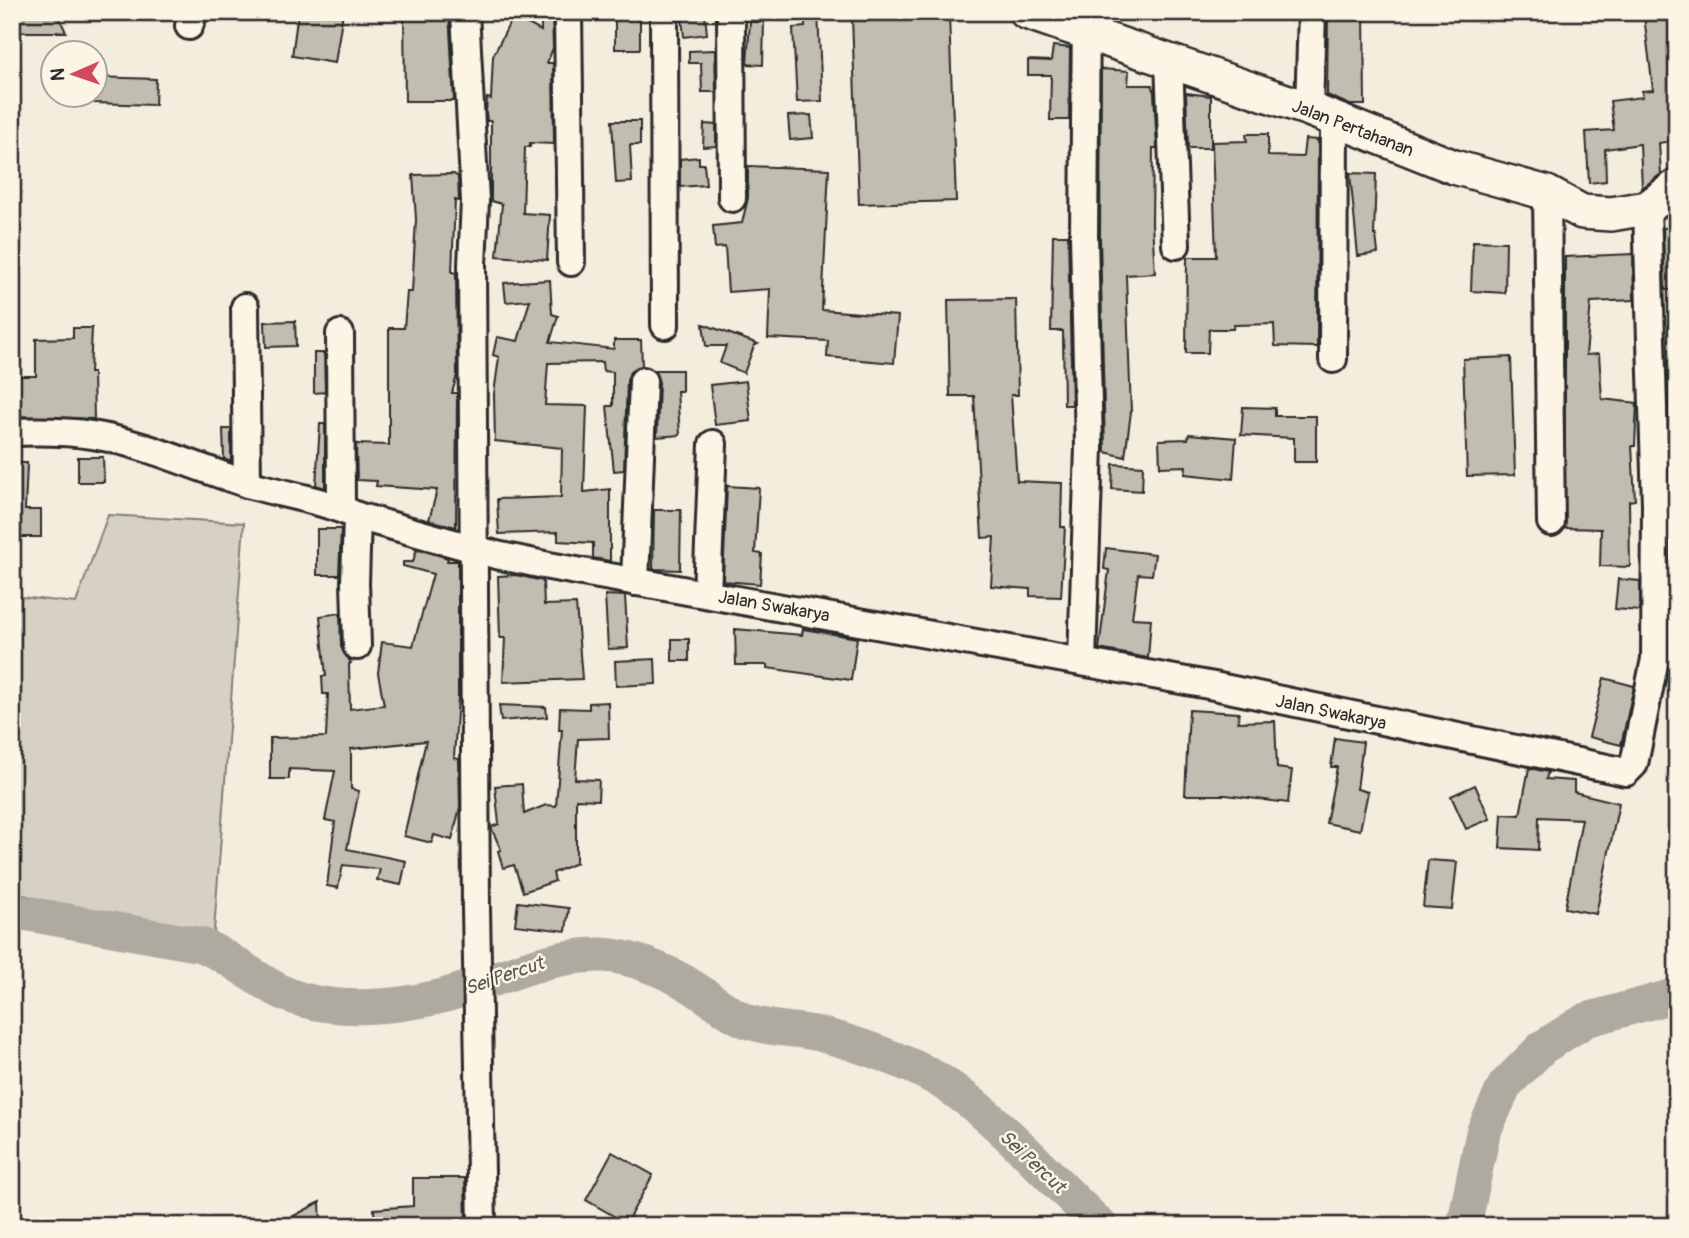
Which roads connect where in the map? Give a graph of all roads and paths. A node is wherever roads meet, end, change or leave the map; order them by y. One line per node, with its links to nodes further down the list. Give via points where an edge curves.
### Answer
1 (465, 12): 27 (street, via 475,201)
2 (568, 12): 15 (street)
3 (664, 12): 17 (street)
4 (731, 12): 12 (street)
5 (1026, 12): 7 (main road, Jalan Pertahanan)
6 (1312, 12): 9 (street)
7 (1086, 22): 8 (main road, Jalan Pertahanan); 31 (street, via 1084,236 1089,447)
8 (1169, 61): 9 (main road, Jalan Pertahanan); 14 (street)
9 (1321, 115): 11 (main road, Jalan Pertahanan, via 1454,167); 19 (street)
10 (1677, 186): 13 (main road, Jalan Pertahanan)
11 (1547, 193): 13 (main road, Jalan Pertahanan, via 1581,212 1611,214); 26 (street)
12 (732, 198)
13 (1647, 208): 23 (street, Jalan Swakarya)
14 (1176, 245)
15 (571, 262)
16 (246, 307): 24 (street)
17 (664, 325)
18 (340, 334): 25 (street)
19 (1333, 359)
20 (643, 381): 28 (street)
21 (12, 432): 24 (street, Jalan Swakarya, via 94,435)
22 (713, 444): 29 (street)
23 (1666, 464): 31 (street, Jalan Swakarya, via 1655,659 1633,764 1626,772)
24 (247, 484): 25 (street, Jalan Swakarya)
25 (349, 512): 27 (street, Jalan Swakarya); 30 (street)
26 (1550, 522)
27 (475, 549): 28 (street, Jalan Swakarya); 32 (street)
28 (635, 582): 29 (street, Jalan Swakarya)
29 (707, 594): 31 (street, Jalan Swakarya)
30 (357, 646)
31 (1082, 661)
32 (482, 1226)

